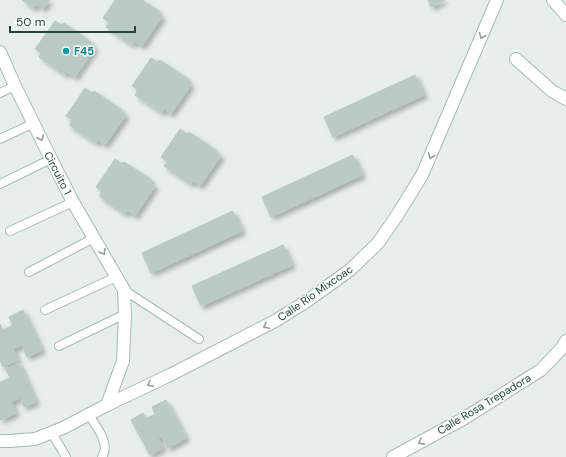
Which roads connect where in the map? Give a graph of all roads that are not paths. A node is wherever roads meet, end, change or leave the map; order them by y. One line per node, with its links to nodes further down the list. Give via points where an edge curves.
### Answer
1 (497, 0): 24 (street, Calle Río Mixcoac, one-way to 24, via 422,176 378,243 350,270 275,321)
2 (553, 0): 3 (street)
3 (566, 15)
4 (0, 52): 6 (street, Circuito 1)
5 (516, 59): 8 (street, via 552,91)
6 (15, 86): 7 (lane); 9 (street, Circuito 1)
7 (0, 93)
8 (566, 99)
9 (34, 123): 10 (lane); 11 (street, Circuito 1, one-way to 11)
10 (0, 139)
11 (51, 159): 12 (lane); 13 (street, Circuito 1)
12 (0, 184)
13 (73, 202): 14 (lane); 15 (street, Circuito 1)
14 (10, 231)
15 (94, 238): 16 (lane); 17 (street, Circuito 1, one-way to 17)
16 (29, 272)
17 (116, 276): 18 (street, Circuito 1); 19 (lane)
18 (124, 290): 20 (street, Circuito 1); 21 (lane, Circuito 1)
19 (45, 310)
20 (125, 314): 23 (lane); 24 (street, Circuito 1, via 123,361)
21 (199, 339)
22 (566, 341): 30 (street, Calle Rosa Trepadora, one-way to 30, via 541,370 463,419)
23 (59, 346)
24 (107, 405): 25 (street, Calle Río Mixcoac)
25 (89, 415): 26 (street, Calle Río Mixcoac); 29 (lane, via 105,442)
26 (52, 433): 27 (street, Calle Río Mixcoac, via 35,440); 28 (lane)
27 (0, 441)
28 (66, 457)
29 (102, 457)
30 (393, 457)

